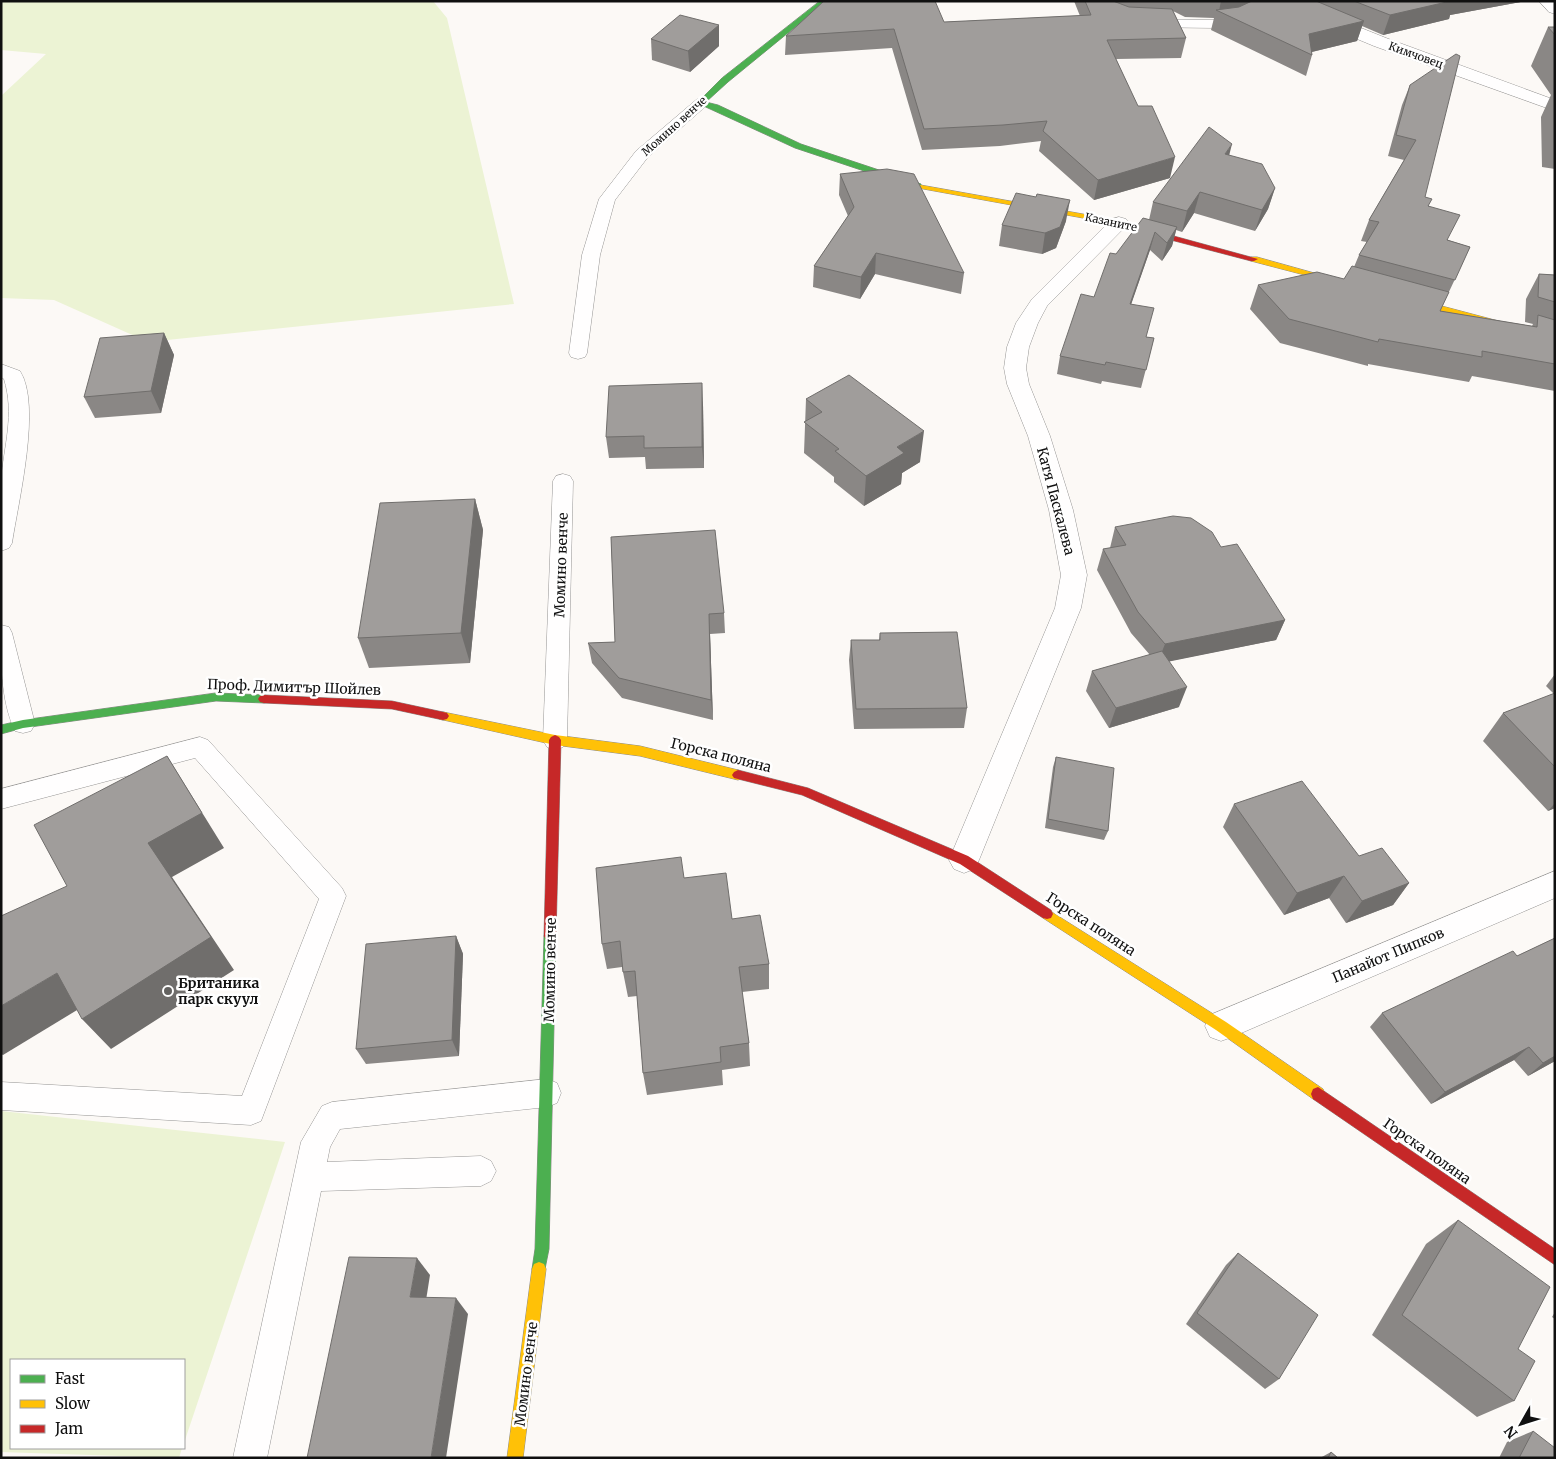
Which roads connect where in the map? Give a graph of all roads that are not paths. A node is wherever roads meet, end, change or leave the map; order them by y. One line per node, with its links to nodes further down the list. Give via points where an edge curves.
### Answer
1 (824, 1): 6 (street, Момино венче)
2 (1108, 1): 4 (lane, via 1115,16 1135,23 1217,24)
3 (1548, 1): 5 (street)
4 (1270, 4): 7 (street, Кимчовец)
5 (1555, 9)
6 (701, 103): 8 (street, Казаните, via 798,146 917,186); 12 (lane, Момино венче, via 642,154 607,199 591,255)
7 (1555, 106)
8 (1119, 223): 9 (street, Казаните); 21 (street, Катя Паскалева, via 1039,303 1018,347 1015,368 1018,384 1039,436 1061,510 1074,575 1068,608)
9 (1356, 286)
10 (1395, 296): 11 (street)
11 (1555, 339)
12 (578, 353)
13 (7, 372): 15 (lane, via 19,396 17,448)
14 (564, 481): 19 (lane, Момино венче)
15 (2, 539)
16 (1, 634): 17 (lane)
17 (23, 724): 18 (street, Проф. Димитър Шойлев); 19 (street, Проф. Димитър Шойлев, via 216,697 392,705)
18 (1, 730)
19 (555, 740): 21 (street, Горска поляна, via 640,751 804,791); 24 (street, Момино венче)
20 (1, 799): 25 (lane, via 200,747 332,896 251,1111)
21 (964, 860): 23 (street, Горска поляна)
22 (1555, 884): 23 (street, Панайот Пипков)
23 (1221, 1026): 28 (street, Горска поляна)
24 (547, 1093): 27 (lane, via 332,1116 316,1142); 30 (street, Момино венче, via 542,1249)
25 (1, 1096)
26 (481, 1171): 27 (lane)
27 (309, 1177): 29 (lane)
28 (1555, 1258)
29 (250, 1458)
30 (515, 1458)

